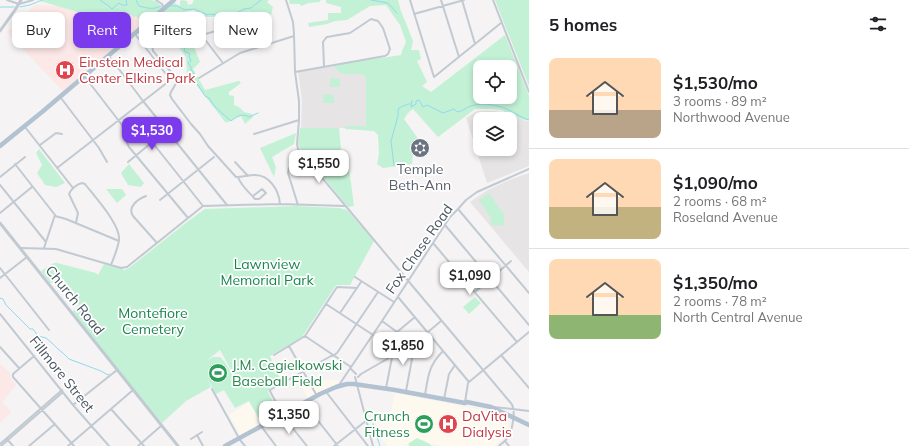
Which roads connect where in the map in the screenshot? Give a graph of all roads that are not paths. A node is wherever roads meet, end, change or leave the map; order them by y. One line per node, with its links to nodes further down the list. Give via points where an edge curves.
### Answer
1 (7, 0): 10 (street)
2 (33, 0): 10 (street)
3 (156, 0): 12 (street)
4 (174, 0): 12 (main road)
5 (286, 0): 19 (street)
6 (410, 0): 14 (street)
7 (441, 0): 11 (street)
8 (463, 0): 11 (street); 22 (street)
9 (493, 0): 15 (street)
10 (20, 2): 17 (street)
11 (443, 6): 14 (street); 26 (street)
12 (164, 8): 13 (main road)
13 (160, 12)
14 (414, 14): 26 (street, via 434,77)
15 (502, 23): 22 (street); 32 (street)
16 (139, 30): 18 (main road)
17 (0, 31)
18 (135, 34): 25 (main road); 34 (street, via 169,78 168,82)
19 (294, 36): 21 (street); 29 (street)
20 (206, 40): 27 (street)
21 (272, 42)
22 (475, 44): 26 (street)
23 (152, 48): 58 (street, via 177,80 171,91 172,99 216,156)
24 (254, 48): 27 (street)
25 (109, 56): 30 (main road); 34 (street)
26 (459, 57)
27 (223, 63): 31 (street)
28 (324, 66): 28 (street, via 325,39 350,33 371,19 378,21 389,45 388,54); 29 (street)
29 (295, 72): 36 (street)
30 (84, 76): 33 (main road); 35 (street)
31 (199, 78)
32 (529, 92)
33 (60, 97): 37 (main road); 41 (street)
34 (144, 101): 35 (street); 38 (street)
35 (118, 120): 41 (street); 45 (street, via 127,143)
36 (299, 120): 40 (street); 67 (street, via 298,149)
37 (25, 126): 43 (street); 44 (main road)
38 (167, 130): 42 (street); 54 (street)
39 (62, 134): 43 (street, via 56,133)
40 (254, 134)
41 (93, 140): 48 (street); 52 (street)
42 (152, 142): 45 (street); 59 (street)
43 (40, 145): 52 (street)
44 (0, 146)
45 (136, 155): 49 (street); 63 (street)
46 (25, 157): 51 (street)
47 (214, 157): 54 (street)
48 (107, 162)
49 (128, 162)
50 (235, 162): 56 (street)
51 (15, 164): 57 (street); 61 (street)
52 (57, 168): 62 (street)
53 (289, 168): 71 (street, via 288,173)
54 (199, 169): 59 (street); 70 (street)
55 (529, 169): 75 (street, Fox Chase Road, via 477,192)
56 (248, 176): 58 (street); 69 (street, via 263,176 271,182 277,190)
57 (0, 177)
58 (238, 177): 65 (street, via 244,188)
59 (184, 181): 63 (street); 72 (street)
60 (0, 185): 68 (street)
61 (32, 187): 68 (street); 78 (street)
62 (73, 189): 81 (street, via 69,194 78,213); 83 (street, via 82,183 85,184 109,214)
63 (168, 194): 66 (street); 79 (street)
64 (146, 196): 85 (street, via 133,206 131,212)
65 (253, 196): 65 (street, via 259,199 266,193 262,189)
66 (160, 200)
67 (340, 200): 73 (street); 74 (street)
68 (14, 201): 77 (street); 84 (street)
69 (280, 204): 70 (street); 71 (street)
70 (227, 205): 72 (street)
71 (298, 205): 73 (street)
72 (204, 206): 79 (street)
73 (339, 206): 74 (street); 76 (street)
74 (345, 206): 76 (street)
75 (458, 209): 82 (street, Fox Chase Road); 92 (street)
76 (349, 210): 98 (street)
77 (0, 213)
78 (55, 215): 81 (street); 84 (street)
79 (188, 218): 85 (street)
80 (0, 223): 87 (street, Church Road)
81 (76, 223): 83 (street)
82 (445, 225): 86 (street, Fox Chase Road); 97 (street)
83 (119, 241): 91 (street)
84 (46, 242): 88 (street)
85 (157, 243): 91 (street, via 127,267)
86 (433, 243): 98 (street, Fox Chase Road); 102 (street)
87 (20, 248): 88 (street); 89 (street, Church Road)
88 (44, 248): 91 (street)
89 (27, 257): 94 (street); 133 (street, Church Road)
90 (511, 261): 92 (street)
91 (111, 265)
92 (506, 266): 97 (street); 103 (street)
93 (0, 268): 94 (street)
94 (5, 274): 96 (street); 114 (street)
95 (355, 277): 99 (street)
96 (0, 278)
97 (490, 279): 102 (street); 113 (street)
98 (408, 280): 104 (street, Fox Chase Road); 110 (street)
99 (361, 282): 100 (street); 101 (street)
100 (357, 288): 106 (street, via 337,286); 108 (street)
101 (378, 292): 105 (street); 112 (street)
102 (475, 292): 120 (street)
103 (529, 293)
104 (398, 297): 105 (street, Fox Chase Road); 109 (street)
105 (394, 302): 111 (street, Fox Chase Road)
106 (326, 304): 108 (street); 119 (street)
107 (0, 314): 128 (street, Fillmore Street)
108 (340, 314): 112 (street)
109 (415, 317): 115 (street); 116 (street)
110 (442, 320): 116 (street); 134 (street)
111 (382, 321): 115 (street); 118 (street, Fox Chase Road)
112 (356, 324): 118 (street); 126 (street)
113 (529, 325)
114 (49, 330)
115 (397, 332): 129 (street)
116 (427, 332): 121 (street); 124 (street)
117 (529, 332): 120 (street)
118 (373, 335): 131 (street, Fox Chase Road)
119 (305, 336): 122 (street); 126 (street)
120 (517, 342): 127 (street)
121 (415, 343): 129 (street); 145 (street)
122 (289, 346): 125 (street); 135 (street)
123 (0, 347): 132 (street)
124 (443, 351): 130 (street); 147 (street, via 431,366)
125 (274, 355)
126 (334, 355): 131 (street); 135 (street)
127 (501, 355): 134 (street); 141 (street)
128 (34, 356): 132 (street); 144 (street, Fillmore Street)
129 (393, 356): 136 (street); 140 (street)
130 (455, 366): 137 (street); 149 (street, via 450,371)
131 (351, 367): 136 (street); 139 (street, Fox Chase Road)
132 (19, 368): 154 (street, via 13,377)
133 (117, 370): 143 (street, Church Road); 152 (street)
134 (483, 370): 137 (street); 156 (street)
135 (303, 371): 148 (street); 158 (street, via 270,390)
136 (356, 376): 138 (street)
137 (469, 382): 151 (street)
138 (357, 383): 139 (main road); 140 (main road); 146 (main road); 160 (street)
139 (338, 386): 148 (main road)
140 (386, 388): 145 (main road)
141 (529, 388)
142 (212, 389): 171 (street)
143 (132, 390): 155 (street); 163 (street, Church Road)
144 (62, 391): 152 (street, Fillmore Street); 154 (street)
145 (406, 392): 147 (main road)
146 (327, 393): 148 (main road); 166 (street)
147 (424, 395): 149 (main road)
148 (317, 396): 150 (main road)
149 (444, 399): 151 (main road)
150 (304, 403): 158 (main road); 176 (street)
151 (465, 403): 153 (main road); 159 (main road)
152 (73, 404): 162 (street, Fillmore Street)
153 (491, 407): 156 (street); 159 (main road)
154 (42, 409): 161 (street); 169 (street)
155 (111, 409): 162 (street); 174 (street)
156 (514, 410): 157 (street); 159 (street)
157 (529, 411)
158 (283, 415): 164 (main road); 190 (street)
159 (513, 419): 165 (main road); 172 (street, via 510,435)
160 (367, 420): 166 (street); 192 (street)
161 (54, 424): 173 (street); 178 (street)
162 (92, 426): 173 (street); 181 (street, Fillmore Street)
163 (161, 426): 174 (street); 184 (street, Church Road)
164 (261, 427): 171 (main road); 189 (street)
165 (529, 427)
166 (355, 429): 176 (street); 191 (street)
167 (202, 432): 168 (street)
168 (197, 435): 170 (street); 185 (street)
169 (7, 439): 175 (street); 177 (street)
170 (191, 439)
171 (240, 439): 186 (main road); 187 (main road); 188 (street)
172 (505, 441): 193 (street); 194 (street)
173 (71, 443): 179 (street); 180 (street)
174 (141, 443): 182 (street); 183 (street)
175 (1, 445)
176 (336, 445)
177 (13, 446)
178 (30, 446)
179 (68, 446)
180 (74, 446)
181 (109, 446)
182 (138, 446)
183 (144, 446)
184 (178, 446)
185 (203, 446)
186 (225, 446)
187 (229, 446)
188 (245, 446)
189 (276, 446)
190 (307, 446)
191 (368, 446)
192 (374, 446)
193 (499, 446)
194 (510, 446)

